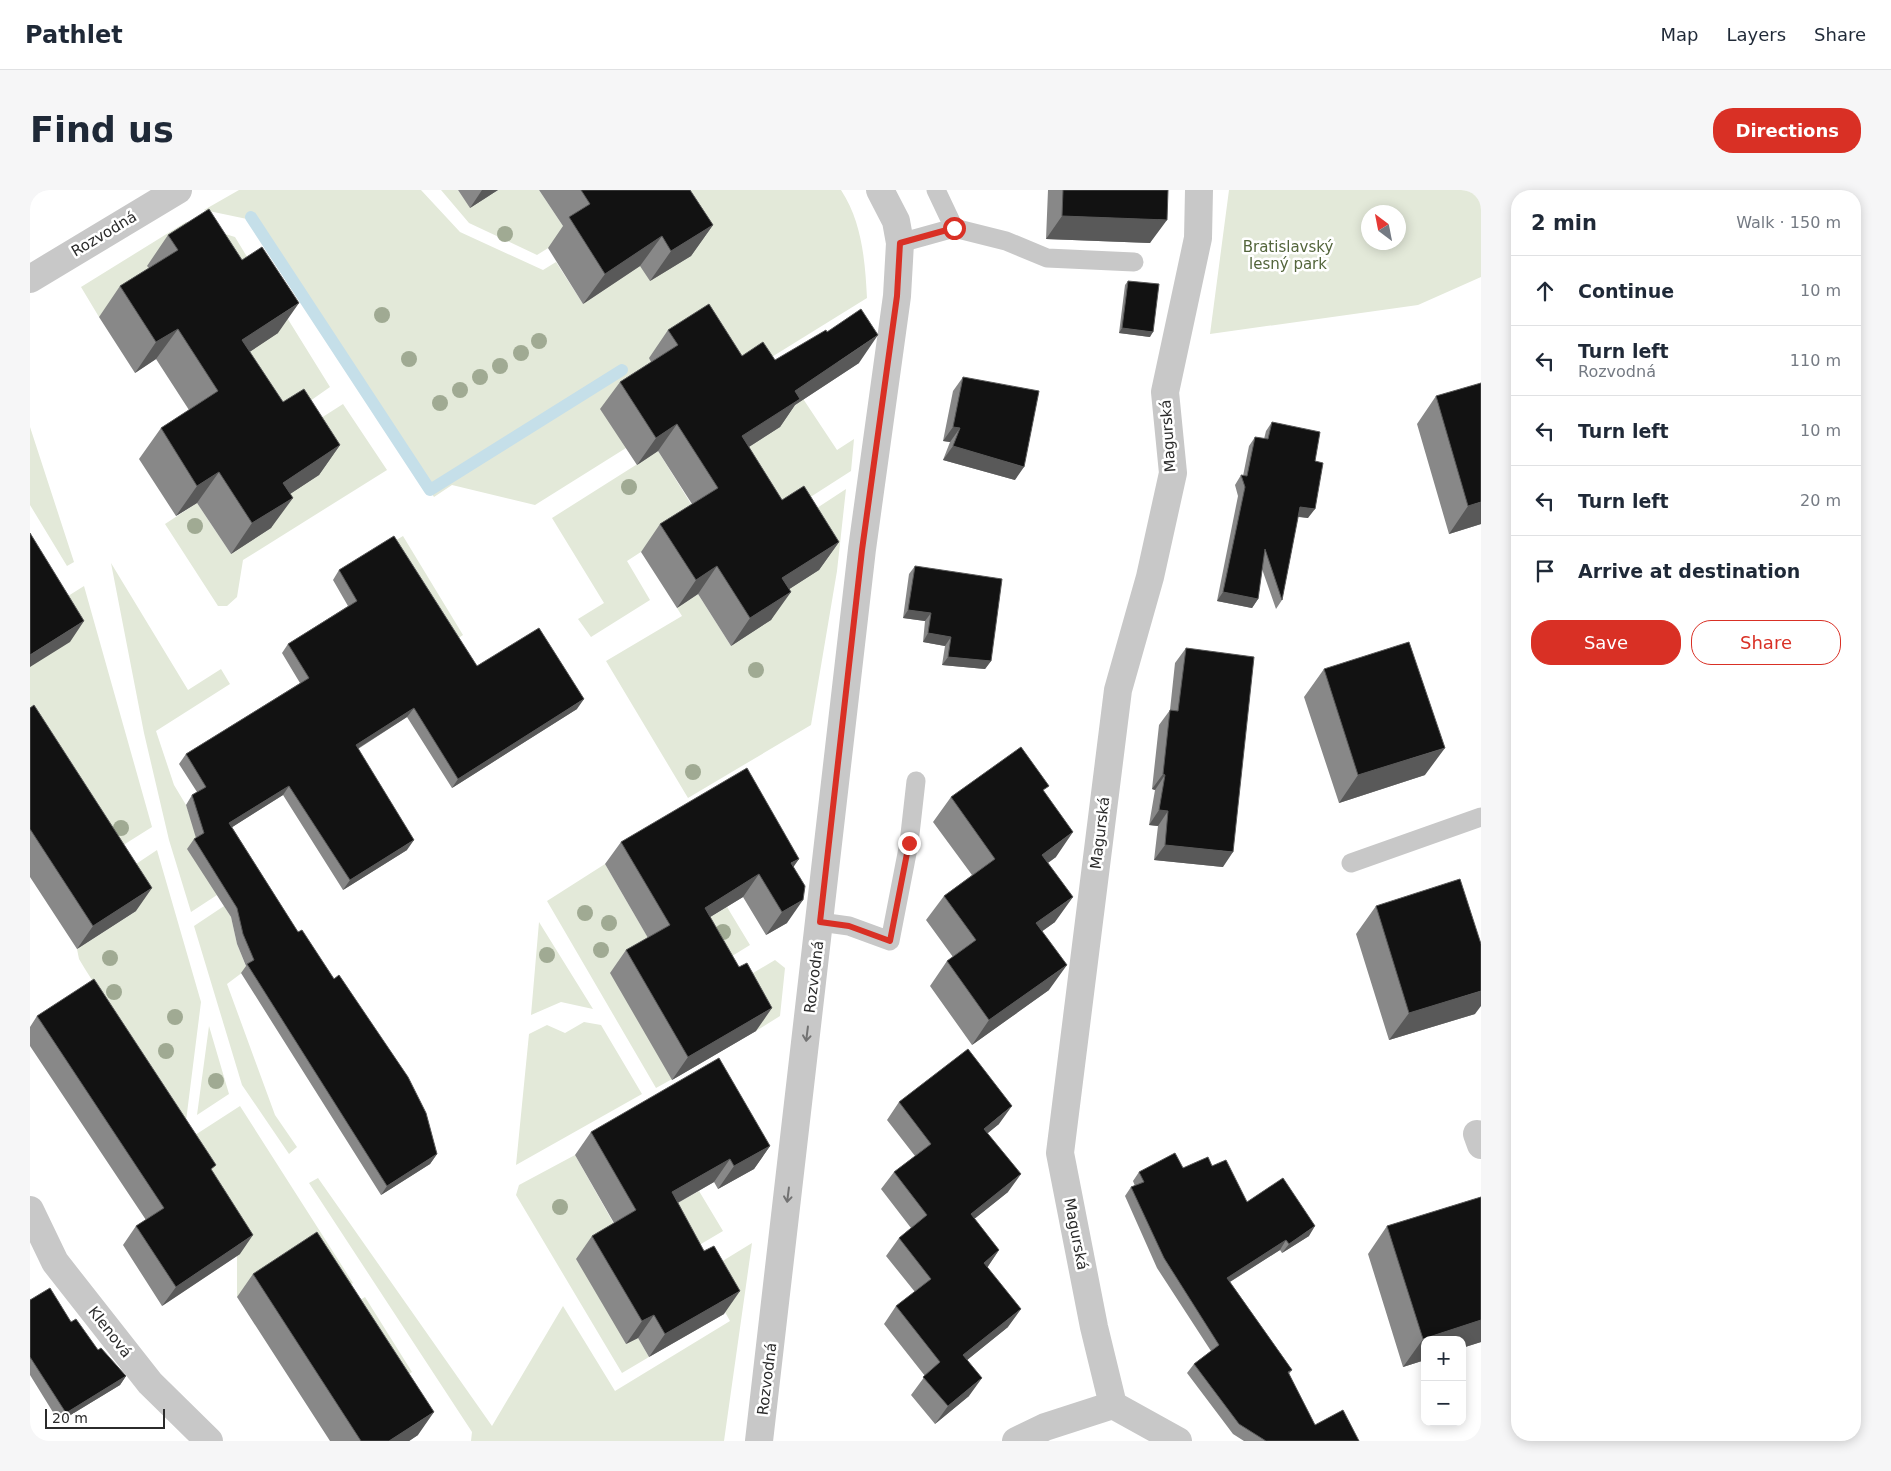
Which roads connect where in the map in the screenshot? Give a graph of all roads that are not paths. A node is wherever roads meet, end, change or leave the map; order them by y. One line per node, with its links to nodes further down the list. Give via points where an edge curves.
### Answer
1 (178, 190): 8 (street, Rozvodná)
2 (880, 190): 6 (street, Rozvodná, via 896,221)
3 (936, 190): 5 (lane)
4 (1199, 190): 14 (street, Magurská, via 1198,238 1165,392 1173,473 1150,577 1118,690 1060,1152)
5 (954, 228): 6 (lane); 7 (lane, via 1006,241 1048,258)
6 (900, 243): 12 (street, Rozvodná, via 897,296 862,550)
7 (1134, 262)
8 (30, 279)
9 (916, 781): 12 (lane, via 909,843 890,941 849,926)
10 (1481, 817): 11 (lane)
11 (1351, 863)
12 (820, 922): 16 (street, Rozvodná, one-way to 16)
13 (30, 1210): 15 (street, Klenová, via 55,1262 150,1383)
14 (1113, 1405): 17 (street, via 1045,1426); 18 (street)
15 (209, 1441)
16 (759, 1441)
17 (1016, 1441)
18 (1178, 1441)

